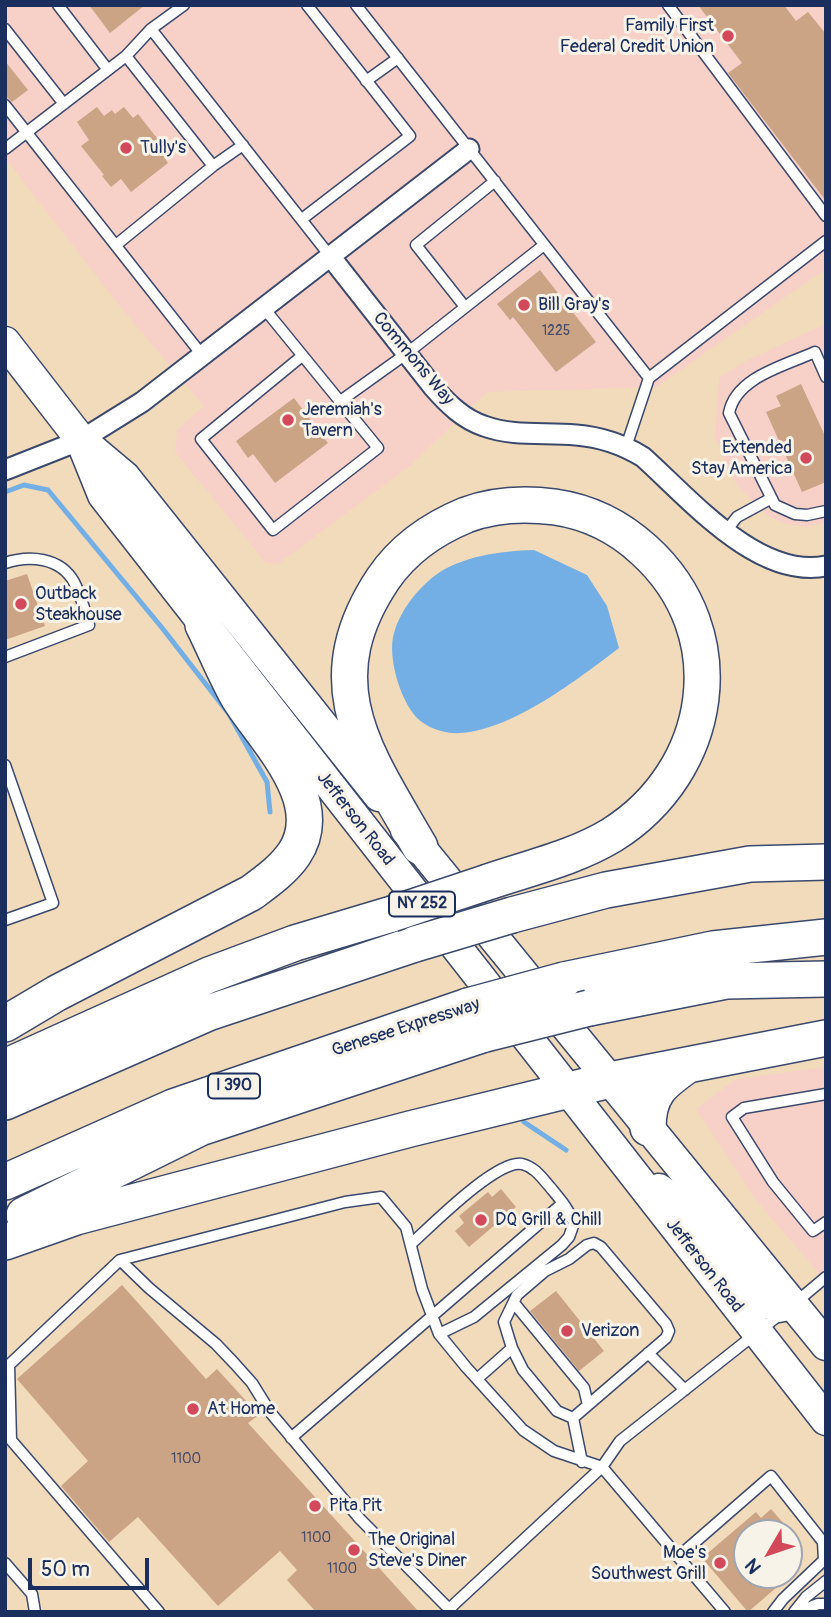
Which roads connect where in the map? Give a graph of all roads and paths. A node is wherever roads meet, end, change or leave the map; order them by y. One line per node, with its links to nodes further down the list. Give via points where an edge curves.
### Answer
1 (58, 5): 10 (lane)
2 (184, 5): 7 (lane)
3 (307, 5): 11 (lane)
4 (356, 5): 9 (lane)
5 (668, 5): 20 (lane)
6 (5, 29): 12 (lane)
7 (151, 29): 8 (lane); 15 (lane)
8 (126, 56): 10 (lane); 18 (lane)
9 (398, 58): 11 (lane); 17 (lane)
10 (108, 70): 12 (lane)
11 (366, 81): 21 (lane, via 410,136)
12 (64, 104): 14 (lane)
13 (5, 105): 14 (lane)
14 (27, 132): 16 (lane); 23 (lane)
15 (243, 145): 18 (lane); 21 (lane)
16 (5, 149)
17 (469, 149): 19 (lane); 25 (street)
18 (214, 166): 23 (lane)
19 (495, 181): 24 (lane); 27 (lane, via 416,244)
20 (826, 216)
21 (302, 219): 25 (lane)
22 (826, 241): 35 (lane)
23 (116, 245): 32 (lane)
24 (544, 245): 27 (lane); 35 (lane)
25 (330, 256): 26 (street); 31 (street, Commons Way)
26 (263, 307): 32 (street); 33 (lane)
27 (465, 307): 31 (lane)
28 (5, 342): 37 (main road, Jefferson Road / NY 252)
29 (826, 347): 30 (lane)
30 (815, 352): 34 (lane); 40 (lane, via 754,380 732,400 729,413)
31 (406, 354): 36 (lane); 38 (street, Commons Way, via 450,406 483,426 507,433 577,435)
32 (202, 355): 37 (street, via 142,402)
33 (302, 356): 36 (lane); 36 (lane, via 201,439 273,530 377,447)
34 (826, 377)
35 (649, 378): 38 (lane)
36 (339, 402)
37 (81, 440): 39 (street); 45 (main road, Jefferson Road / NY 252, via 103,495); 48 (main road, Jefferson Road / NY 252, via 124,477)
38 (626, 447): 42 (street, Commons Way)
39 (5, 470)
40 (770, 499): 41 (lane, via 795,514); 42 (lane, via 737,517)
41 (826, 512)
42 (726, 531): 44 (street, Commons Way, via 770,560)
43 (5, 564): 46 (lane, via 36,557 68,573 89,625)
44 (826, 566)
45 (203, 625): 56 (highway, via 238,697 295,780 303,824 295,853 251,893); 61 (main road, Jefferson Road / NY 252)
46 (5, 657)
47 (5, 765): 52 (lane, via 53,903)
48 (420, 847): 59 (highway, bridge, via 364,748 354,718 351,664 365,609 392,565 408,550 429,533 471,514 492,507 540,505 587,514 610,525 663,567 680,593 694,624 703,676 701,706 687,753 657,798 613,834 584,850 209,975); 60 (main road, Jefferson Road / NY 252)
49 (826, 855): 51 (highway)
50 (826, 862): 51 (highway)
51 (750, 864): 63 (highway, bridge, via 606,890 415,944 208,1013)
52 (5, 920)
53 (826, 937): 55 (highway, Genesee Expressway / I 390, bridge, via 713,949 564,981)
54 (826, 979): 55 (highway, bridge, via 726,981 589,1008)
55 (477, 1020): 66 (highway, Genesee Expressway / I 390, via 173,1107); 69 (highway, via 201,1128)
56 (5, 1024)
57 (826, 1038): 58 (highway)
58 (688, 1065): 60 (highway); 64 (highway, via 658,1089)
59 (5, 1067)
60 (610, 1080): 61 (highway); 64 (main road, Jefferson Road / NY 252)
61 (569, 1091): 65 (main road, Jefferson Road / NY 252); 70 (highway, via 88,1213)
62 (826, 1094): 68 (lane, via 744,1108 732,1117 773,1182 813,1231)
63 (5, 1102)
64 (648, 1128): 75 (main road, Jefferson Road / NY 252)
65 (624, 1162): 75 (main road, via 691,1214 763,1301 778,1307); 78 (main road, Jefferson Road / NY 252)
66 (5, 1182)
67 (563, 1203): 71 (lane, via 531,1167 513,1164 490,1174); 76 (lane); 77 (lane, via 574,1223 569,1237 474,1317)
68 (826, 1222)
69 (5, 1224)
70 (5, 1242)
71 (411, 1244): 72 (lane, via 406,1227 381,1197 345,1202); 76 (lane)
72 (120, 1260): 87 (lane, via 216,1344 252,1382); 96 (lane, via 9,1365 11,1440)
73 (826, 1277): 75 (lane)
74 (514, 1303): 80 (lane, via 504,1322); 81 (lane, via 545,1271 594,1243 666,1324 666,1338); 84 (lane, via 584,1388)
75 (793, 1304): 78 (lane); 79 (main road, Jefferson Road / NY 252)
76 (432, 1315): 77 (lane); 87 (lane)
77 (439, 1334): 82 (lane)
78 (756, 1334): 83 (lane); 86 (main road, Jefferson Road / NY 252)
79 (826, 1345)
80 (512, 1348): 82 (lane); 85 (lane, via 523,1370 557,1411)
81 (648, 1353): 83 (lane); 84 (lane)
82 (477, 1379): 88 (lane, via 523,1430 554,1451)
83 (685, 1390): 89 (lane, via 620,1441)
84 (588, 1405): 85 (lane)
85 (573, 1418): 88 (lane)
86 (826, 1420)
87 (290, 1438): 94 (lane, via 360,1519)
88 (582, 1462): 89 (lane)
89 (602, 1467): 90 (lane); 94 (lane)
90 (678, 1557): 97 (lane); 98 (lane, via 771,1476 823,1542 824,1560)
91 (5, 1563): 95 (lane, via 32,1594)
92 (826, 1581): 99 (lane)
93 (826, 1604): 99 (lane)
94 (451, 1610)
95 (35, 1612)
96 (159, 1612)
97 (725, 1612)
98 (773, 1612)
99 (796, 1612)

